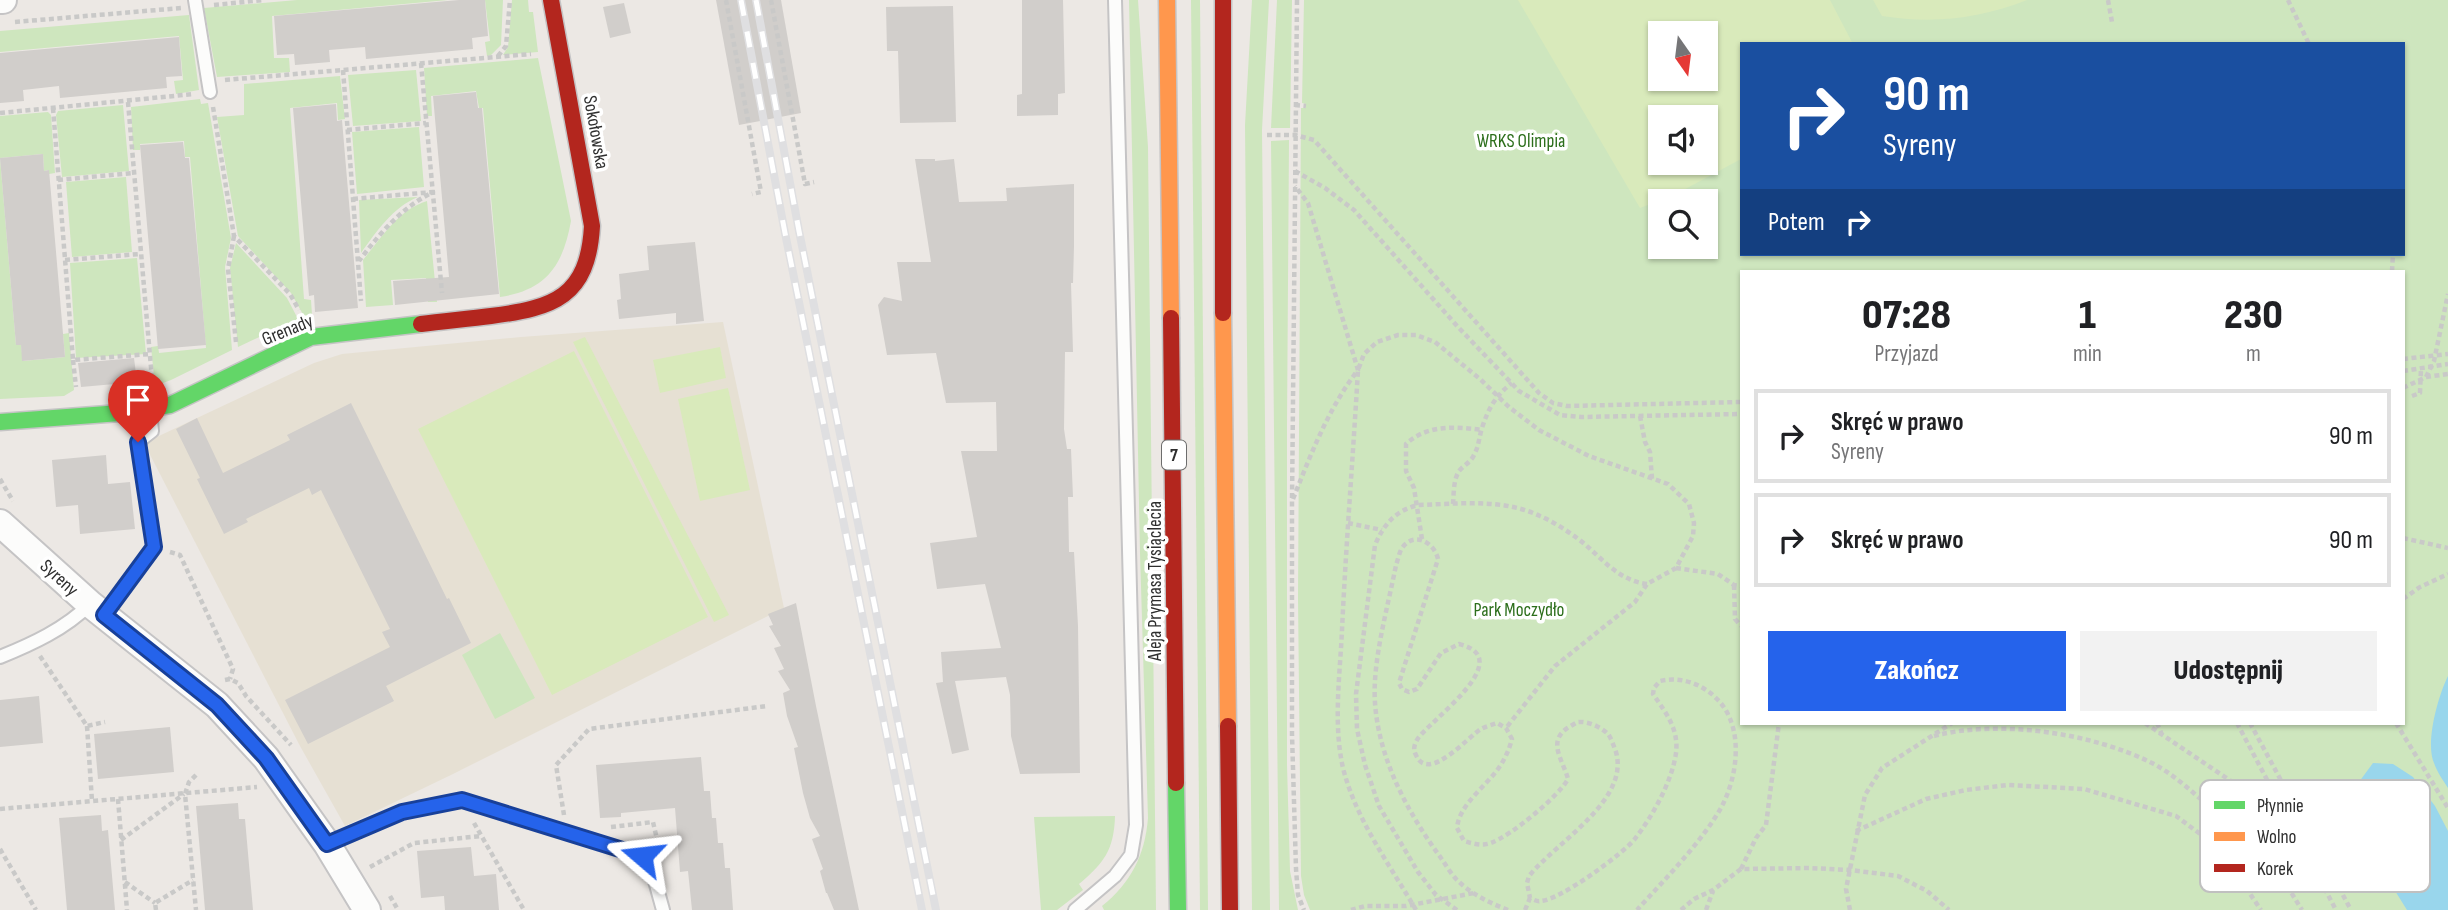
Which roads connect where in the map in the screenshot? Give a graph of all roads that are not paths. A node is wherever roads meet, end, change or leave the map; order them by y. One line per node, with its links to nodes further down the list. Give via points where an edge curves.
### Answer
1 (551, 0): 7 (main road, Sokołowska, via 592,226)
2 (1115, 0): 16 (lane, via 1136,825 1131,855 1115,876)
3 (1167, 0): 17 (main road, Aleja Prymasa Tysiąclecia / 7)
4 (1223, 0): 18 (main road)
5 (196, 3): 6 (lane)
6 (210, 92)
7 (583, 271): 8 (main road, Grenady, via 562,298 538,308 312,337 170,405)
8 (150, 410): 9 (main road, Grenady); 11 (lane, via 152,431 138,442 154,547)
9 (0, 422)
10 (0, 523): 11 (street, Syreny)
11 (97, 610): 12 (lane); 13 (street, Syreny, via 217,705 266,758)
12 (0, 657)
13 (327, 844): 14 (street, Syreny); 15 (lane, via 402,812 462,800 642,856)
14 (368, 910)
15 (663, 910)
16 (1075, 910)
17 (1178, 910)
18 (1230, 910)

